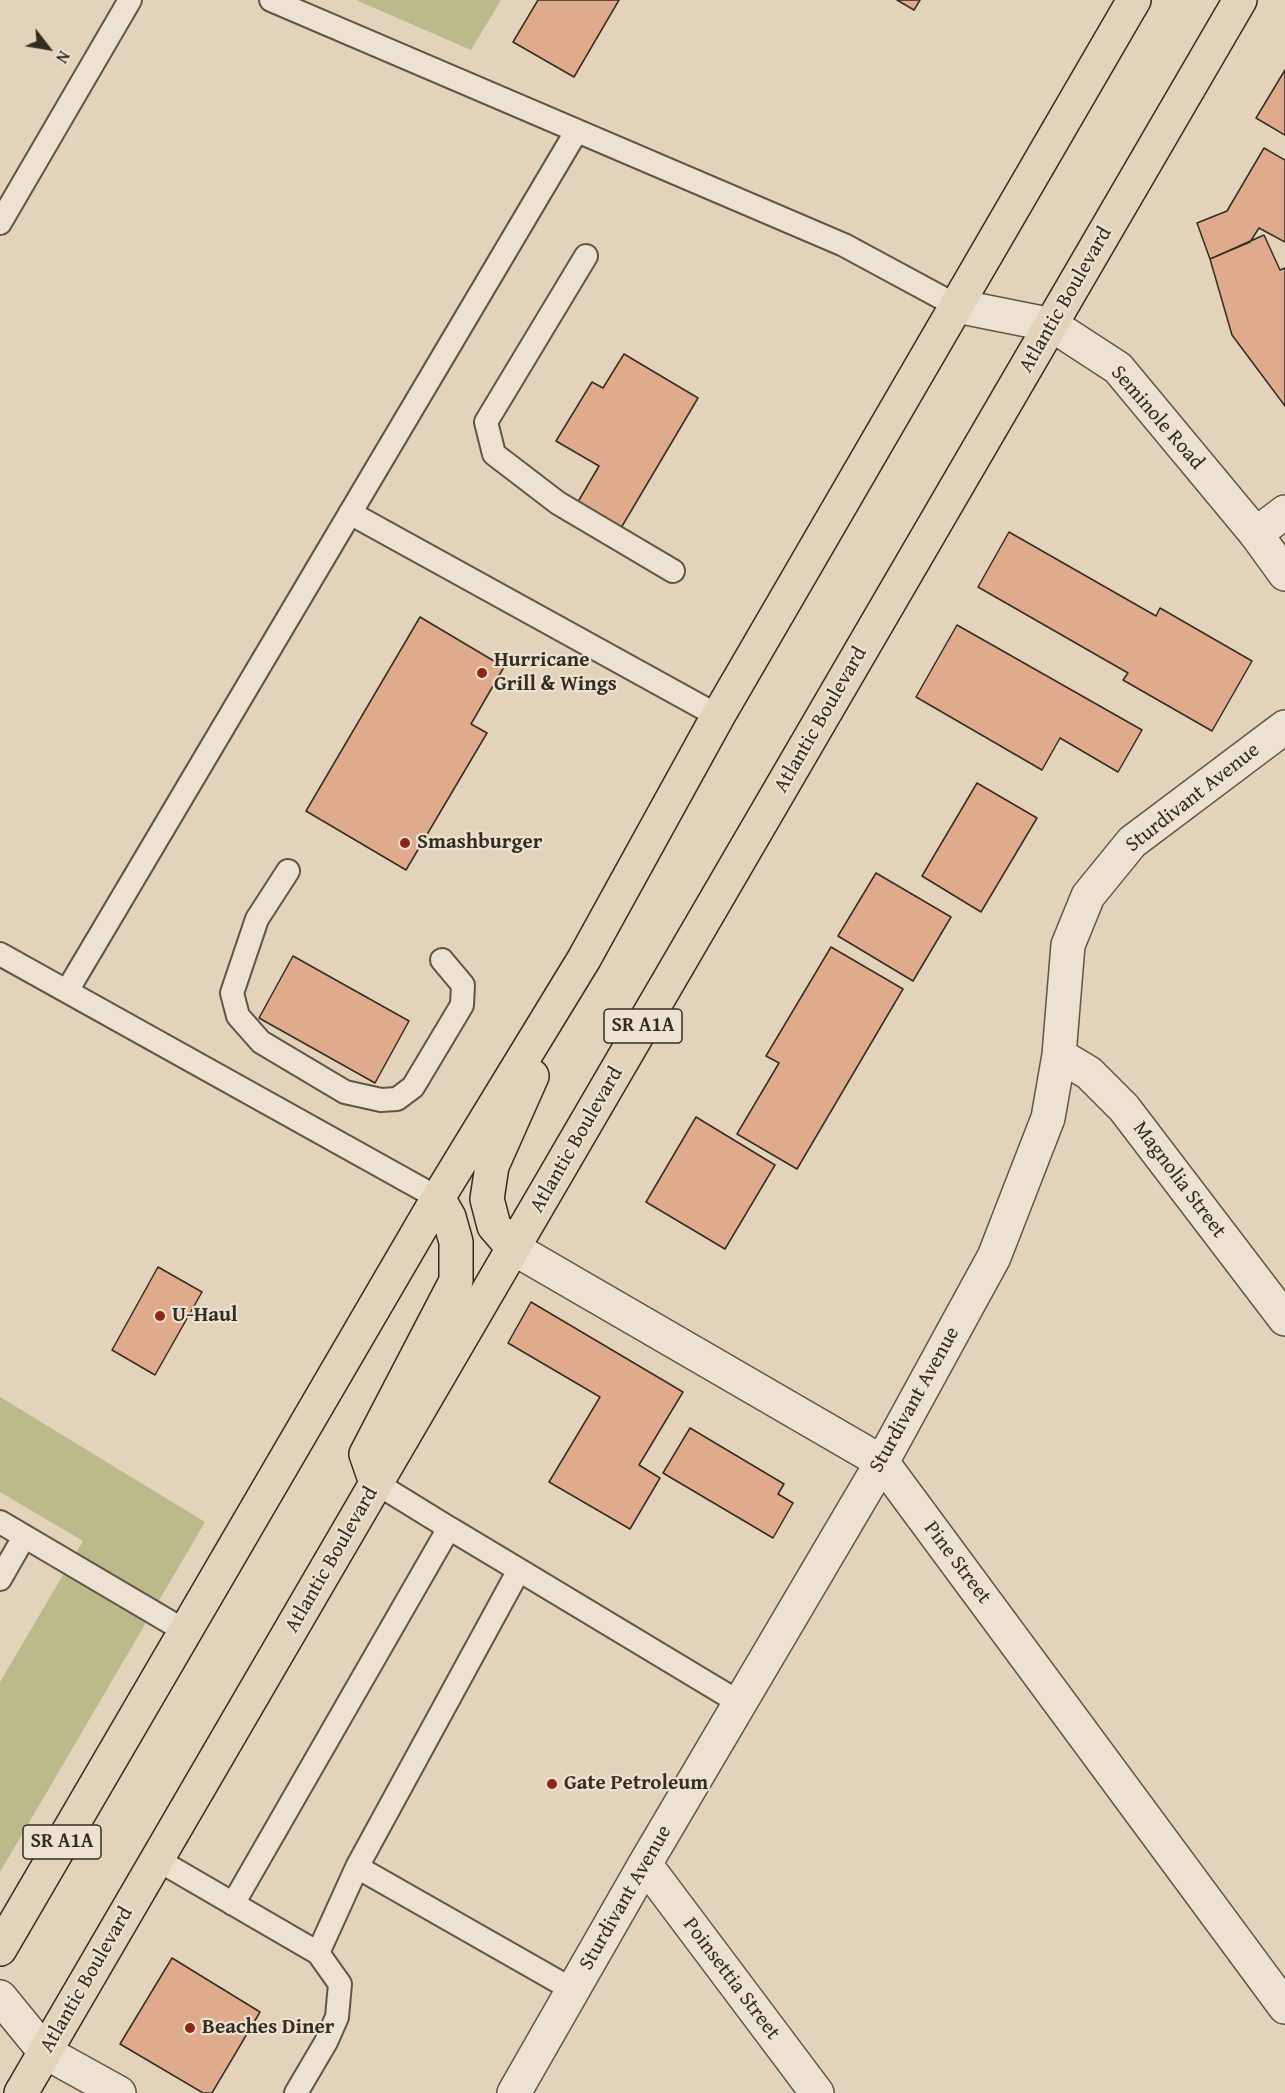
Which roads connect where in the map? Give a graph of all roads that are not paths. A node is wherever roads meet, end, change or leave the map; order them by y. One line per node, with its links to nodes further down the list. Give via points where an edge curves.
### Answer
1 (130, 0): 6 (lane)
2 (272, 0): 5 (lane)
3 (1134, 0): 8 (highway, SR A1A)
4 (1240, 0): 9 (highway, Atlantic Boulevard / SR A1A)
5 (576, 132): 8 (lane, via 844,245); 11 (lane)
6 (0, 223)
7 (586, 256): 13 (lane, via 486,422 494,454 558,503)
8 (957, 306): 9 (street, Seminole Road); 15 (highway, SR A1A)
9 (1052, 325): 12 (street, Seminole Road, via 1118,368); 24 (highway, Atlantic Boulevard / SR A1A)
10 (1285, 512): 12 (street)
11 (350, 513): 15 (lane); 21 (lane)
12 (1256, 534): 14 (street, Seminole Road)
13 (673, 571)
14 (1285, 574)
15 (718, 716): 19 (highway, SR A1A)
16 (1285, 727): 22 (street, Sturdivant Avenue, via 1132,842 1088,896 1068,945)
17 (288, 871): 20 (lane, via 257,919 232,993 238,1016 261,1042 345,1092 381,1100 397,1099 414,1087 462,1005 463,985)
18 (0, 954): 21 (lane)
19 (584, 959): 23 (highway, SR A1A); 24 (highway, via 492,1166 487,1198 494,1226)
20 (442, 960)
21 (67, 991): 23 (lane)
22 (1059, 1055): 25 (street, Magnolia Street, via 1089,1073 1124,1108); 26 (street, Sturdivant Avenue, via 1048,1118 994,1257)
23 (438, 1198): 27 (highway, via 456,1242 456,1281 366,1454); 33 (highway, SR A1A)
24 (513, 1248): 26 (street, Pine Street); 27 (highway, Atlantic Boulevard / SR A1A)
25 (1285, 1318)
26 (882, 1462): 34 (street, Sturdivant Avenue); 43 (street, Pine Street)
27 (376, 1483): 29 (lane); 35 (highway, Atlantic Boulevard / SR A1A)
28 (0, 1522): 30 (lane)
29 (449, 1528): 31 (lane); 38 (lane)
30 (24, 1537): 32 (lane); 33 (lane)
31 (519, 1570): 34 (lane); 37 (lane)
32 (0, 1579)
33 (185, 1631): 39 (highway, SR A1A)
34 (740, 1702): 36 (street, Sturdivant Avenue)
35 (158, 1860): 38 (lane); 44 (highway, Atlantic Boulevard / SR A1A)
36 (645, 1864): 41 (street, Sturdivant Avenue); 49 (street, Poinsettia Street)
37 (357, 1867): 40 (lane); 41 (lane)
38 (233, 1904): 40 (lane)
39 (0, 1949)
40 (318, 1953): 47 (lane, via 340,1984 337,2017)
41 (573, 1990): 48 (street, Sturdivant Avenue)
42 (0, 1997): 44 (street)
43 (1285, 2007)
44 (45, 2052): 45 (highway, Atlantic Boulevard / SR A1A); 46 (street)
45 (21, 2093)
46 (120, 2093)
47 (296, 2093)
48 (514, 2093)
49 (817, 2093)

